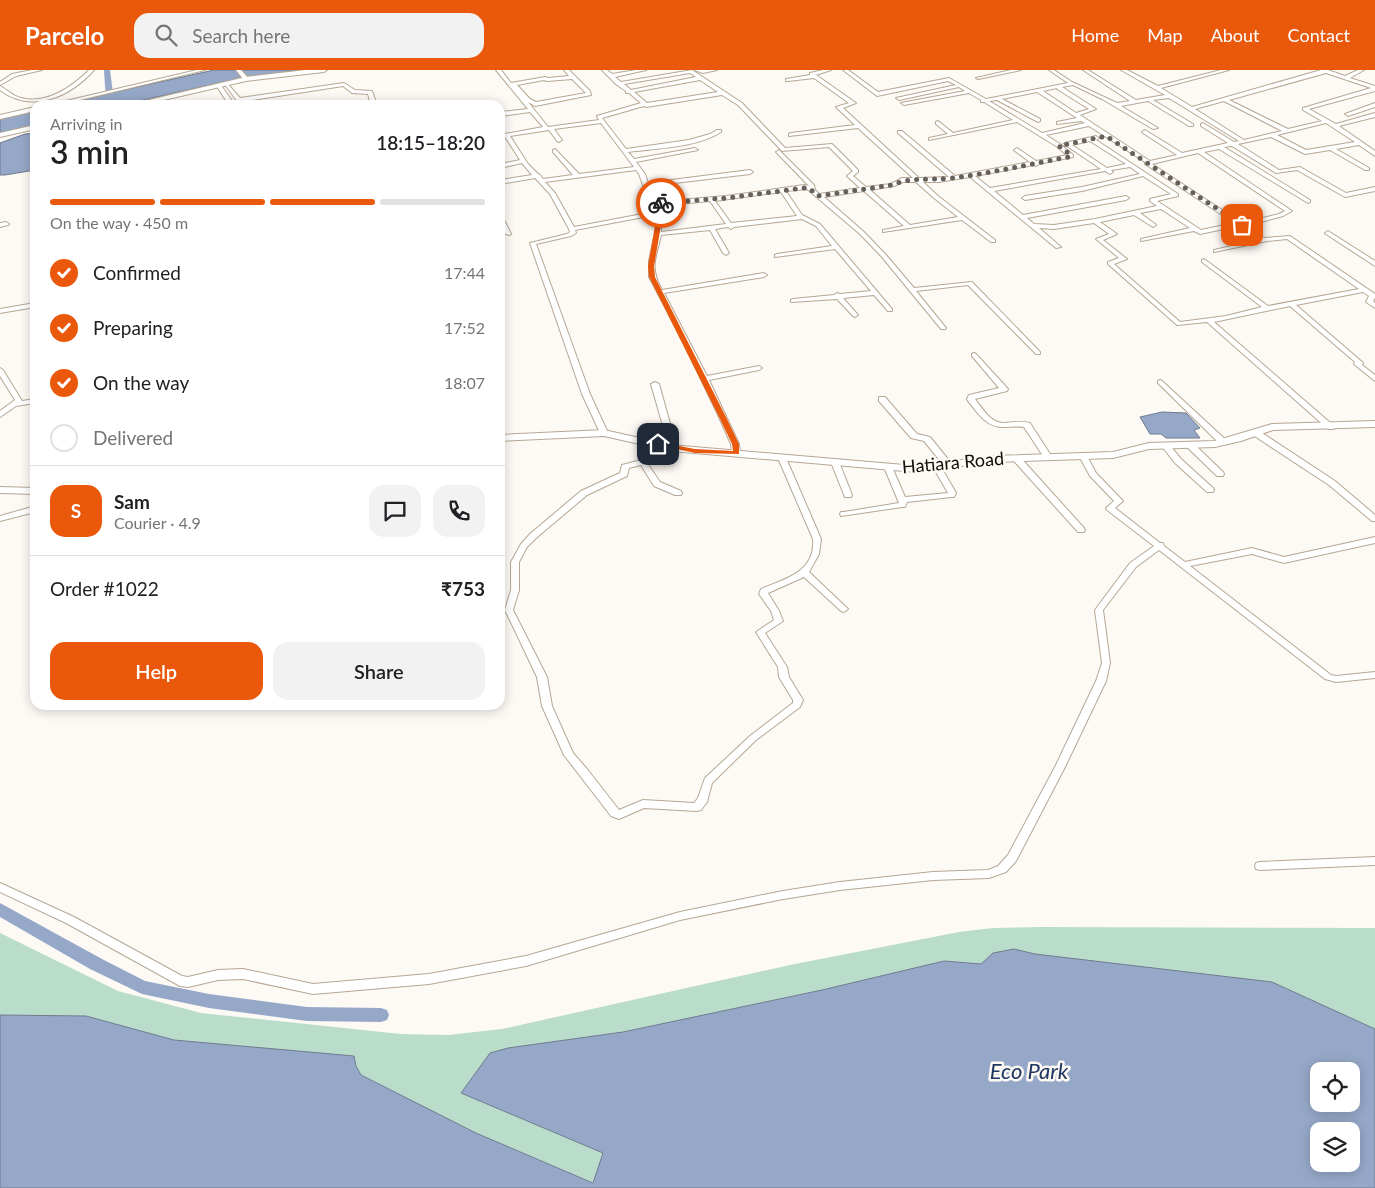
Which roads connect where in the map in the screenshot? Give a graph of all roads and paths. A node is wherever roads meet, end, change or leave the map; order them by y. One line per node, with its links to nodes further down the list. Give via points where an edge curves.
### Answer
1 (40, 70): 22 (street)
2 (92, 70): 54 (street, via 76,85)
3 (203, 70): 55 (street)
4 (238, 70): 28 (street)
5 (324, 70): 28 (street)
6 (498, 70): 70 (street)
7 (539, 70): 30 (street)
8 (566, 70): 29 (street)
9 (601, 70): 26 (street)
10 (644, 70): 26 (street)
11 (689, 70): 31 (street); 38 (street)
12 (696, 70): 13 (street)
13 (715, 70)
14 (829, 70): 27 (street, via 812,74)
15 (845, 70): 40 (street, via 877,94 948,79)
16 (1019, 70): 32 (street)
17 (1051, 70): 36 (street)
18 (1085, 70): 64 (street)
19 (1123, 70): 43 (street)
20 (1227, 70): 43 (street)
21 (1362, 70): 33 (street)
22 (24, 71): 24 (street)
23 (1325, 71): 33 (street); 60 (street)
24 (10, 73): 25 (street); 37 (street)
25 (0, 75)
26 (610, 76): 38 (street)
27 (814, 76): 34 (street); 86 (street, via 852,103 839,107)
28 (245, 77): 35 (street)
29 (573, 77): 30 (street); 30 (street, via 588,94 537,104 513,84)
30 (545, 78)
31 (700, 78): 46 (street); 48 (street)
32 (978, 78)
33 (1345, 78): 44 (street)
34 (788, 80)
35 (226, 83): 39 (street); 58 (street)
36 (1072, 83): 42 (street); 66 (street)
37 (0, 84)
38 (619, 84): 46 (street)
39 (218, 85): 56 (street); 57 (street)
40 (959, 86): 47 (street); 51 (street)
41 (0, 88): 49 (street)
42 (1059, 88): 45 (street); 73 (street, via 1093,109)
43 (1157, 88): 50 (street)
44 (1375, 88): 78 (street, via 1305,109)
45 (1039, 91): 52 (street); 73 (street)
46 (628, 92): 65 (street)
47 (969, 92): 61 (street); 63 (street)
48 (723, 93): 65 (street); 146 (street, via 740,104 784,150 830,145 856,171 850,176)
49 (3, 95): 62 (street)
50 (1169, 96): 53 (street); 68 (street)
51 (898, 98)
52 (999, 99): 61 (street); 77 (street)
53 (1148, 99): 64 (street); 84 (street)
54 (42, 100)
55 (74, 100)
56 (154, 100)
57 (229, 100)
58 (239, 100): 59 (street, via 344,84 353,91 370,92)
59 (372, 100)
60 (1226, 100): 68 (street); 92 (street)
61 (983, 101): 80 (street)
62 (30, 102)
63 (904, 102)
64 (1134, 102): 66 (street)
65 (644, 104): 79 (street, via 599,117)
66 (1115, 105): 90 (street)
67 (1375, 105): 72 (street)
68 (1191, 109): 106 (street)
69 (30, 110): 75 (street)
70 (532, 110): 71 (street); 89 (street)
71 (505, 113)
72 (1348, 114)
73 (1075, 115): 76 (street)
74 (1375, 115): 87 (street)
75 (0, 117)
76 (1081, 119): 82 (street); 83 (street)
77 (1038, 120)
78 (1326, 120): 87 (street); 92 (street)
79 (602, 121): 89 (street); 117 (street)
80 (1016, 121): 98 (street); 99 (street)
81 (938, 123): 98 (street)
82 (1059, 123)
83 (1089, 124): 99 (street); 101 (street)
84 (1191, 125)
85 (1203, 125): 107 (street)
86 (860, 126): 97 (street); 141 (street)
87 (1336, 126): 109 (street)
88 (30, 128): 95 (street)
89 (548, 128): 96 (street); 105 (street)
90 (1155, 128)
91 (719, 130): 117 (street, via 697,140)
92 (1287, 131): 100 (street)
93 (900, 132): 140 (street)
94 (1145, 132): 121 (street)
95 (0, 135)
96 (505, 135)
97 (791, 135)
98 (952, 135): 103 (street)
99 (1040, 135): 111 (street)
100 (1272, 135): 106 (street); 113 (street, via 1304,152)
101 (1106, 136): 104 (street); 125 (street)
102 (505, 138): 123 (street)
103 (931, 139)
104 (1091, 139): 108 (street); 129 (street)
105 (559, 140)
106 (1243, 141): 107 (street)
107 (1234, 143): 112 (street); 147 (street, via 1278,172 1298,168 1345,195)
108 (1067, 144): 111 (street); 133 (street)
109 (1363, 145): 110 (street); 113 (street); 120 (street)
110 (1375, 145)
111 (1059, 146): 122 (street, via 1072,156)
112 (1220, 147): 118 (street); 155 (street)
113 (1331, 148): 132 (street)
114 (695, 150): 124 (street)
115 (1016, 150): 126 (street)
116 (555, 151): 139 (street)
117 (624, 151): 124 (street)
118 (1199, 151): 121 (street); 165 (street, via 1289,211)
119 (779, 152): 150 (street, via 812,186)
120 (1375, 154)
121 (1181, 155): 125 (street)
122 (1056, 160): 126 (street); 127 (street)
123 (523, 161): 128 (street); 138 (street)
124 (632, 161): 130 (street)
125 (1148, 162): 165 (street)
126 (1036, 164): 137 (street)
127 (1062, 164)
128 (505, 165)
129 (1132, 165): 133 (street); 136 (street)
130 (638, 168): 139 (street); 145 (street)
131 (1068, 169): 135 (street)
132 (1367, 169)
133 (1107, 170): 135 (street); 142 (street)
134 (750, 172): 145 (street)
135 (1073, 174): 149 (street)
136 (1145, 174): 142 (street); 157 (street, via 1176,195 1149,198)
137 (972, 175): 140 (street); 149 (street)
138 (538, 176): 143 (street); 144 (street)
139 (577, 176): 144 (street)
140 (954, 178): 141 (street)
141 (917, 179): 146 (street); 162 (street)
142 (1120, 179): 152 (street)
143 (505, 181)
144 (543, 181): 171 (street, via 560,204)
145 (647, 185): 156 (street)
146 (865, 189): 151 (street); 168 (street)
147 (1375, 189)
148 (782, 190): 150 (street, via 806,188); 154 (street); 160 (street)
149 (989, 190): 161 (street)
150 (812, 191): 151 (street)
151 (820, 196): 190 (street, via 862,233)
152 (1025, 198)
153 (1126, 198): 161 (street)
154 (711, 199): 156 (street); 167 (street)
155 (1308, 201)
156 (654, 204): 159 (street)
157 (1162, 207): 158 (street); 172 (street)
158 (1134, 212): 163 (street); 164 (street)
159 (656, 213): 171 (street); 176 (street, via 659,220)
160 (801, 216): 167 (street); 180 (street, via 818,225)
161 (1022, 217): 166 (street)
162 (963, 218): 168 (street); 179 (street)
163 (1095, 221): 166 (street, via 1054,227); 203 (street, via 1114,234 1099,239 1124,259 1110,263 1146,296 1179,324)
164 (1153, 225)
165 (1241, 225): 172 (street, via 1204,232); 178 (street)
166 (1034, 226): 181 (street)
167 (731, 227): 170 (street)
168 (909, 227): 173 (street)
169 (505, 228): 175 (street)
170 (712, 228): 176 (street); 183 (street)
171 (572, 229): 220 (street, via 573,233 569,235 533,243 586,394)
172 (1194, 229): 177 (street)
173 (885, 231)
174 (1328, 233): 186 (street)
175 (508, 234)
176 (657, 234): 192 (street, via 651,272)
177 (1143, 240)
178 (1266, 240): 182 (street); 191 (street, via 1288,237)
179 (992, 241)
180 (836, 247): 184 (street); 193 (street)
181 (1058, 247)
182 (1216, 251)
183 (726, 254)
184 (777, 256)
185 (1375, 257): 186 (street)
186 (1367, 259): 188 (street)
187 (1204, 261): 199 (street)
188 (1375, 264)
189 (764, 275): 192 (street)
190 (912, 290): 204 (street); 205 (street, via 970,284)
191 (1365, 290): 196 (street); 198 (street, via 1373,296 1369,302)
192 (659, 292): 210 (street)
193 (875, 292): 194 (street); 200 (street)
194 (837, 295): 195 (street); 202 (street)
195 (793, 301)
196 (1292, 305): 199 (street); 207 (street)
197 (30, 306): 201 (street)
198 (1375, 306)
199 (1268, 309): 203 (street)
200 (890, 310)
201 (0, 311)
202 (855, 315)
203 (1208, 320): 219 (street)
204 (943, 328)
205 (1038, 353)
206 (974, 355): 230 (street, via 1004,389 971,399 992,424 1027,425)
207 (1359, 363): 211 (street)
208 (759, 368): 210 (street)
209 (0, 370): 216 (street, via 19,400)
210 (704, 379): 228 (street, via 734,442)
211 (1375, 379)
212 (1160, 382): 224 (street)
213 (655, 384): 223 (street, via 667,427 644,431)
214 (882, 399): 235 (street, via 914,436 927,439)
215 (30, 402): 216 (street)
216 (16, 404): 217 (street)
217 (0, 414)
218 (1375, 424): 219 (street, Hatiara Road)
219 (1331, 427): 221 (street, Hatiara Road, via 1272,427)
220 (604, 433): 222 (street, Hatiara Road); 223 (street, Hatiara Road)
221 (1256, 433): 224 (street, Hatiara Road); 248 (street, via 1340,488)
222 (505, 438)
223 (640, 440): 227 (street, Hatiara Road)
224 (1223, 442): 226 (street, Hatiara Road)
225 (1165, 445): 226 (street, Hatiara Road); 229 (street, Hatiara Road, via 1113,456); 240 (street)
226 (1190, 445): 238 (street)
227 (671, 448): 228 (street, Hatiara Road); 234 (street, via 663,457)
228 (736, 453): 231 (street, Hatiara Road)
229 (1083, 456): 230 (street, Hatiara Road); 251 (street, via 1093,474 1119,500 1110,508)
230 (1048, 457): 232 (street, Hatiara Road)
231 (782, 458): 233 (street, Hatiara Road); 253 (street, via 818,539 819,546)
232 (1016, 458): 235 (street, Hatiara Road); 249 (street)
233 (835, 462): 236 (street, Hatiara Road); 243 (street)
234 (643, 463): 242 (street, via 657,484); 253 (street, via 625,467 624,474 584,493 533,536 515,562 515,590 509,605 542,677 547,706 568,755 617,814 644,804 696,807 703,799 708,781 753,738 796,705 797,695 784,678 782,667 760,632 779,622 764,591)
235 (948, 464): 237 (street, Hatiara Road)
236 (888, 467): 237 (street, Hatiara Road); 244 (street)
237 (937, 467): 244 (street, via 951,495)
238 (1220, 474)
239 (0, 490): 241 (street)
240 (1210, 490)
241 (30, 491)
242 (678, 493)
243 (848, 495)
244 (902, 500): 246 (street, via 900,506)
245 (30, 510): 247 (street)
246 (844, 514)
247 (0, 519)
248 (1375, 520)
249 (1081, 530)
250 (1375, 540): 252 (street, via 1284,560 1252,551)
251 (1160, 545): 252 (street); 258 (street, via 1133,565 1102,605 1106,663 1101,681 1012,858 1002,869 989,874 914,878 783,895 680,916 511,964 428,979 314,989 242,974 180,981 70,920)
252 (1184, 565): 255 (street, via 1328,677)
253 (804, 572): 254 (street)
254 (844, 609)
255 (1375, 675)
256 (1375, 861): 257 (street)
257 (1260, 866)
258 (0, 887)

